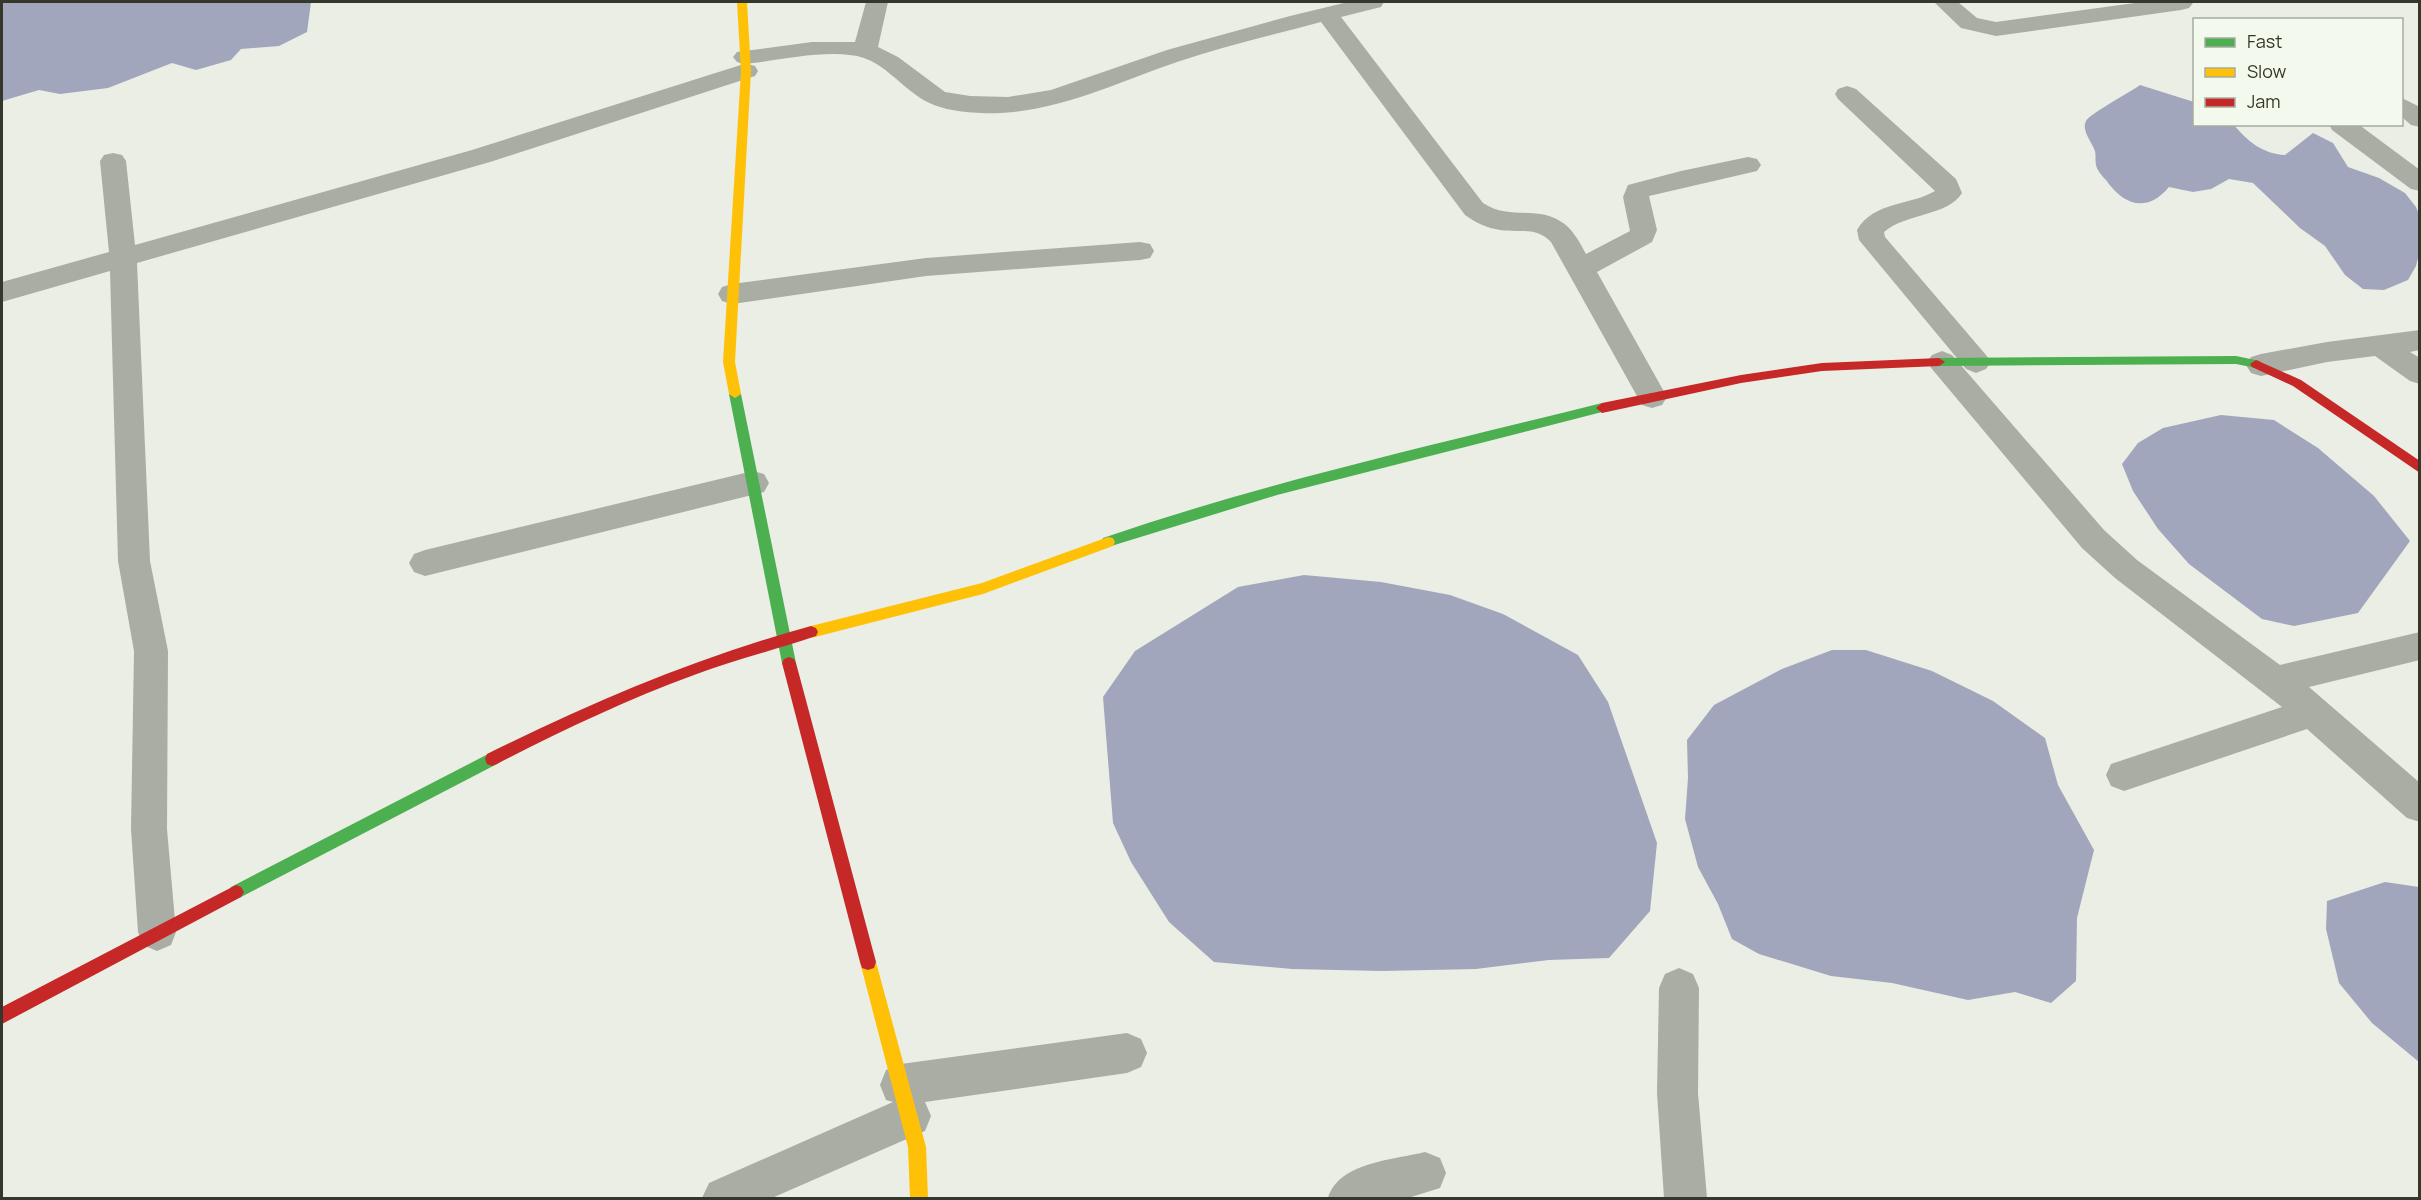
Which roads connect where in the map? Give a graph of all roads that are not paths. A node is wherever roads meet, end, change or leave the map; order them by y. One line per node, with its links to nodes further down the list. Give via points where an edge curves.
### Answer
1 (742, 2): 8 (street)
2 (877, 2): 7 (street)
3 (1373, 2): 6 (street)
4 (1945, 2): 5 (street, via 1969,23 1996,28)
5 (2184, 6)
6 (1327, 14): 7 (street, via 1175,55 1046,99 1011,105 949,101 931,95 885,58); 18 (street, via 1474,209 1495,221 1550,226)
7 (866, 50): 8 (street, via 841,48)
8 (745, 64): 17 (street, via 481,156); 20 (street)
9 (1847, 94): 24 (street, via 1947,185 1949,193 1943,199 1890,215 1870,230 1872,240)
10 (2403, 107): 11 (street)
11 (2420, 120)
12 (2344, 126): 15 (street)
13 (113, 161): 17 (street)
14 (1748, 165): 18 (street, via 1637,192 1636,206 1645,230 1642,236)
15 (2420, 183)
16 (1140, 251): 20 (street, via 926,267)
17 (123, 257): 19 (street); 37 (street, via 134,561 151,651 148,794)
18 (1581, 269): 27 (street)
19 (2, 292)
20 (732, 294): 29 (street, via 729,362)
21 (2420, 340): 22 (street)
22 (2381, 346): 25 (street); 26 (street)
23 (1942, 362): 24 (street); 27 (street, via 1822,368 1741,379); 33 (street, via 2093,539 2126,569)
24 (1976, 362): 25 (street, via 2236,360)
25 (2261, 365): 28 (street, via 2297,383)
26 (2420, 373)
27 (1652, 398): 31 (street, via 1277,490 1148,528 983,588)
28 (2420, 468)
29 (753, 483): 30 (street); 31 (street)
30 (425, 563)
31 (784, 639): 37 (street, via 672,677 528,741); 41 (street)
32 (2420, 646): 33 (street)
33 (2274, 681): 34 (street)
34 (2313, 712): 35 (street); 36 (street)
35 (2124, 775)
36 (2420, 806)
37 (157, 932): 39 (street)
38 (1678, 988): 46 (street, via 1676,1050)
39 (2, 1016)
40 (1127, 1053): 41 (street)
41 (905, 1100): 43 (street); 44 (street, via 917,1147)
42 (1425, 1173): 45 (street, via 1364,1188)
43 (724, 1198)
44 (919, 1198)
45 (1349, 1198)
46 (1686, 1198)

